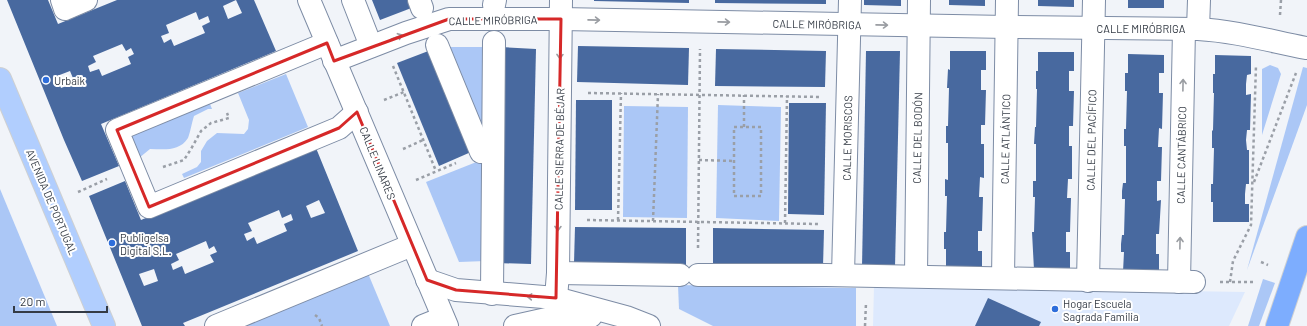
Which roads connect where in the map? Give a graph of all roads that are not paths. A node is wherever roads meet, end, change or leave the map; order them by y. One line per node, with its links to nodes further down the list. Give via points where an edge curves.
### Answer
1 (62, 0): 2 (street, via 65,9)
2 (86, 0)
3 (309, 0): 20 (street, CALLE LINARES)
4 (353, 0): 18 (street)
5 (850, 0): 11 (street, CALLE MORISCOS)
6 (919, 0): 12 (street, CALLE DEL BODÓN)
7 (1007, 0): 13 (street, CALLE ATLÁNTICO)
8 (1094, 0): 14 (street, CALLE DEL PACÍFICO)
9 (1199, 0): 15 (street, CALLE CANTÁBRICO)
10 (561, 9): 11 (street, CALLE MIRÓBRIGA, one-way to 11); 18 (street, CALLE MIRÓBRIGA, one-way to 10, via 450,19); 26 (street, CALLE SIERRA DE BÉJAR, one-way to 26)
11 (850, 24): 12 (street, CALLE MIRÓBRIGA, one-way to 12); 27 (street, CALLE MORISCOS)
12 (919, 25): 13 (street, CALLE MIRÓBRIGA); 28 (street, CALLE DEL BODÓN)
13 (1007, 27): 14 (street, CALLE MIRÓBRIGA); 29 (street, CALLE ATLÁNTICO)
14 (1094, 28): 15 (street, CALLE MIRÓBRIGA); 31 (street, CALLE DEL PACÍFICO)
15 (1191, 29): 19 (street, CALLE MIRÓBRIGA, via 1218,30); 31 (street, CALLE CANTÁBRICO, one-way to 15, via 1186,282)
16 (494, 42): 32 (street)
17 (437, 45): 23 (street)
18 (371, 46): 20 (street, CALLE MIRÓBRIGA)
19 (1306, 48)
20 (330, 52): 22 (street, CALLE LINARES); 22 (street, CALLE MIRÓBRIGA, via 218,88 117,130 149,207 339,128)
21 (0, 79): 37 (main road, AVENIDA DE PORTUGAL)
22 (357, 112): 25 (street, CALLE LINARES)
23 (480, 152)
24 (1307, 238): 36 (highway)
25 (412, 245): 30 (street, CALLE LINARES); 38 (street)
26 (558, 273): 27 (street); 33 (street, CALLE SIERRA DE BÉJAR)
27 (843, 275): 28 (street)
28 (916, 276): 29 (street)
29 (1003, 278): 31 (street)
30 (427, 280): 32 (street, via 456,290); 35 (street, CALLE LINARES)
31 (1088, 281)
32 (492, 294): 33 (street, one-way to 32)
33 (556, 298): 34 (street)
34 (626, 317): 39 (street, via 560,316); 40 (street)
35 (438, 323)
36 (1280, 325)
37 (104, 326)
38 (216, 326)
39 (514, 326)
40 (649, 326)

